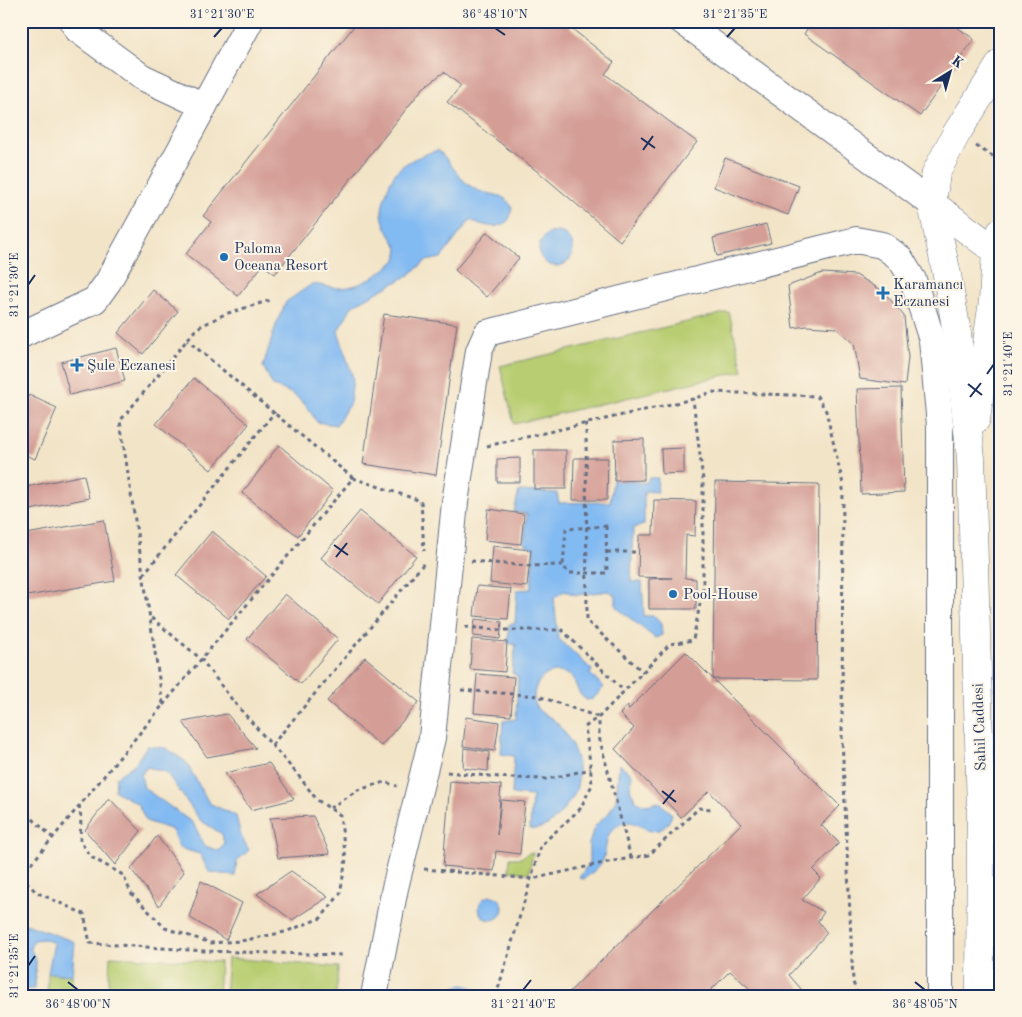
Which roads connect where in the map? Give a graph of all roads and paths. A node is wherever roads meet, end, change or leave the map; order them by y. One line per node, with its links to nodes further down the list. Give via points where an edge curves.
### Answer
1 (72, 21): 5 (street, via 78,30 142,77)
2 (250, 21): 5 (street)
3 (682, 21): 6 (street)
4 (1001, 63): 6 (main road, via 956,134 936,173)
5 (204, 106): 9 (street, via 108,282 95,300)
6 (932, 204): 7 (main road); 15 (main road, via 957,333)
7 (999, 245): 15 (main road)
8 (271, 300): 10 (path, via 226,314 197,328)
9 (21, 335)
10 (187, 340): 12 (path); 23 (path, via 120,421)
11 (693, 399): 13 (path); 27 (path, via 703,480 702,588 693,640 670,644); 50 (path, via 712,392 817,396 826,411 843,484 842,737 853,982)
12 (274, 413): 16 (path); 23 (path)
13 (586, 423): 14 (path, via 488,445); 17 (path)
14 (481, 451)
15 (971, 458): 40 (main road, Sahil Caddesi)
16 (353, 478): 26 (path); 32 (path, via 421,501 425,562)
17 (586, 527): 18 (path, via 606,526); 21 (path, via 566,529); 22 (path)
18 (607, 552): 19 (path); 22 (path, via 607,572)
19 (636, 552)
20 (462, 560): 21 (path, via 529,566)
21 (563, 565): 22 (path, via 568,573)
22 (587, 573): 27 (path, via 587,621)
23 (143, 575): 24 (path)
24 (149, 616): 26 (path); 30 (path)
25 (464, 627): 29 (path, via 562,630)
26 (201, 659): 30 (path); 32 (path)
27 (643, 672): 29 (path)
28 (458, 690): 31 (path, via 538,696)
29 (624, 691): 31 (path)
30 (163, 705): 36 (path)
31 (599, 717): 33 (path, via 585,727); 42 (path, via 599,737)
32 (272, 745): 38 (path, via 317,800)
33 (591, 769): 34 (path, via 548,779); 45 (path, via 592,785 580,809 541,845)
34 (439, 771)
35 (418, 794): 38 (path, via 385,782 358,790); 48 (street); 51 (street, via 432,738 454,502 478,351 487,333 856,240 882,245 900,258 912,280 932,340 940,425)
36 (79, 806): 38 (path, via 80,841 91,857 123,875 131,893 165,928 211,943 285,932 321,918 340,894 346,859 340,815); 41 (path)
37 (21, 808): 41 (path)
38 (330, 808)
39 (711, 809): 42 (path, via 699,808 649,855)
40 (991, 810): 46 (main road, Sahil Caddesi)
41 (53, 838): 44 (path)
42 (631, 858): 45 (path)
43 (417, 868): 45 (path)
44 (21, 876): 47 (path, via 36,892 84,914 90,943 204,951)
45 (532, 879): 49 (path)
46 (991, 890): 52 (main road, Sahil Caddesi)
47 (343, 955)
48 (374, 996)
49 (496, 996)
50 (858, 996)
51 (940, 996)
52 (980, 996)

